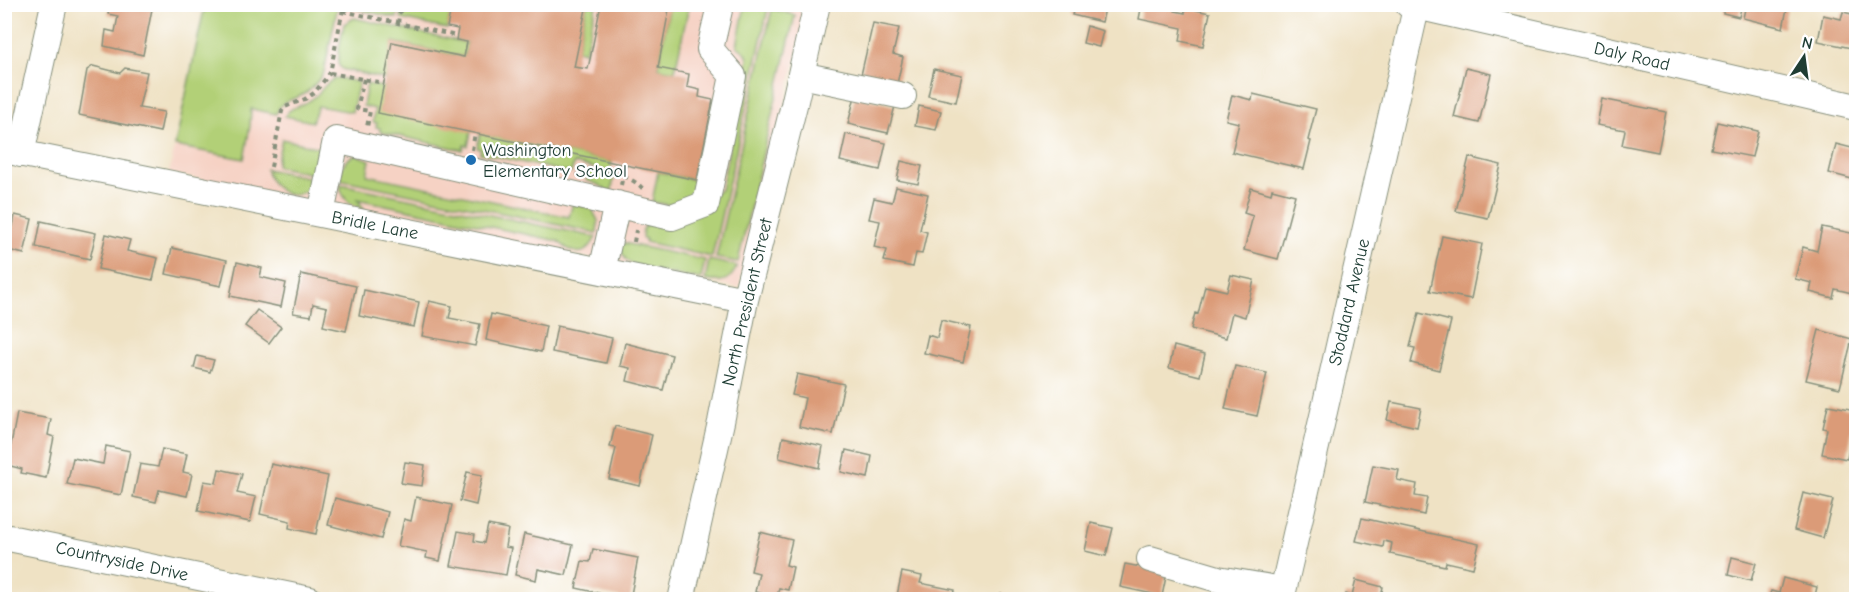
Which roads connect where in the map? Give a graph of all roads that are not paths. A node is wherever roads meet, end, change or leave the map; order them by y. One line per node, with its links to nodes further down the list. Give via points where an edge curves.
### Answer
1 (54, 4): 8 (street)
2 (817, 4): 5 (street, North President Street)
3 (1414, 5): 7 (street, Daly Road); 15 (street, Stoddard Avenue)
4 (719, 10): 9 (street, via 710,49 733,76 706,204 672,217)
5 (801, 75): 6 (street); 12 (street, North President Street)
6 (903, 96)
7 (1857, 107)
8 (13, 152): 10 (street, Bridle Lane)
9 (618, 199): 10 (street, via 336,140); 11 (street)
10 (321, 214): 11 (street, Bridle Lane)
11 (602, 271): 12 (street, Bridle Lane)
12 (745, 300): 17 (street, North President Street)
13 (4, 537): 16 (street, Countryside Drive)
14 (1150, 559): 15 (street)
15 (1282, 595)
16 (310, 600)
17 (681, 600)

